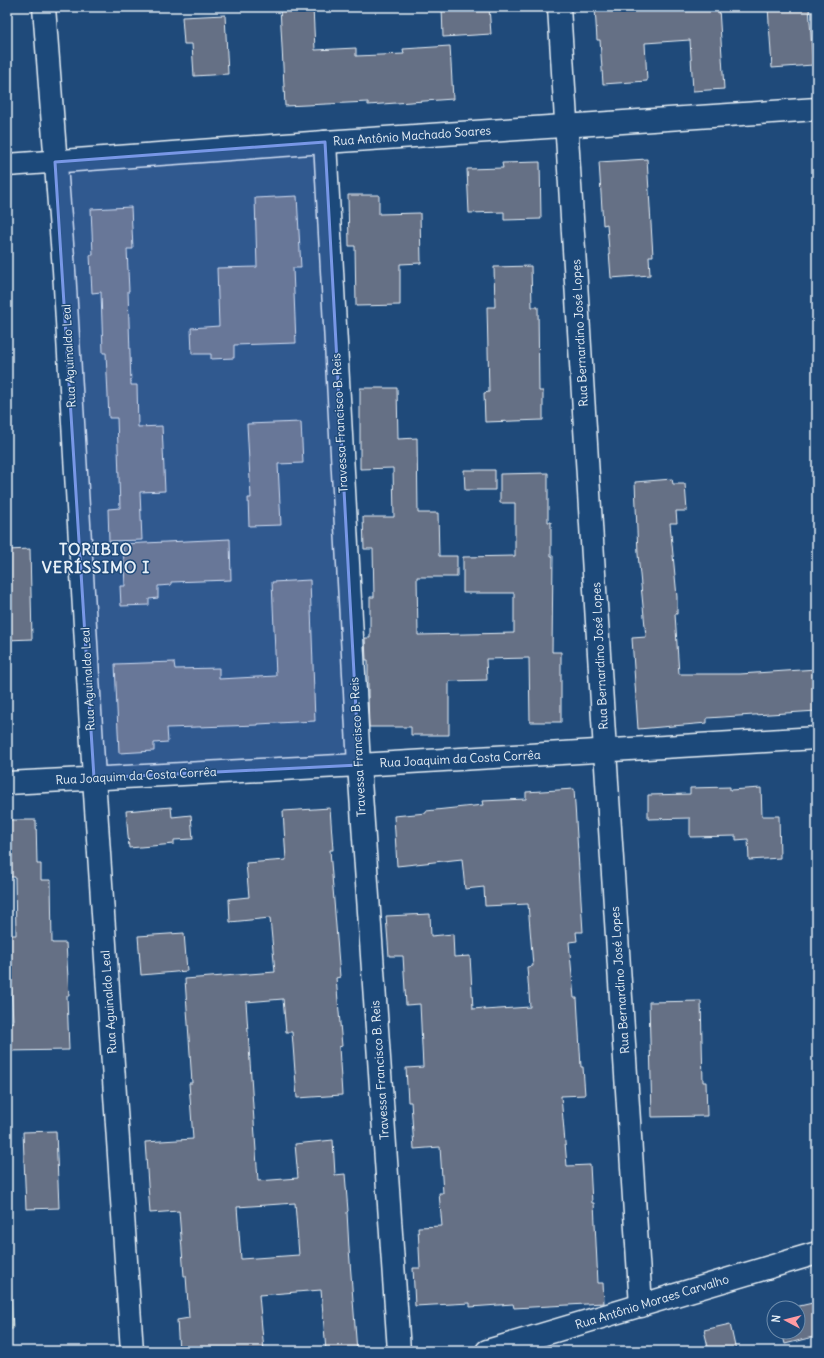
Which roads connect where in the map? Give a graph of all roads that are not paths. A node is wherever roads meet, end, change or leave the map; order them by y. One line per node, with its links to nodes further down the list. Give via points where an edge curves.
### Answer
1 (44, 7): 6 (street, Rua Aguinaldo Leal)
2 (559, 7): 4 (street, Rua Bernardino José Lopes)
3 (817, 109): 4 (street, Rua Antônio Machado Soares)
4 (568, 125): 5 (street, Rua Antônio Machado Soares); 9 (street, Rua Bernardino José Lopes)
5 (325, 142): 6 (street, Rua Antônio Machado Soares); 10 (street, Travessa Francisco B. Reis)
6 (55, 162): 7 (street, Rua Antônio Machado Soares); 11 (street, Rua Aguinaldo Leal, via 64,270)
7 (7, 165)
8 (817, 738): 9 (street, Rua Joaquim da Costa Corrêa)
9 (605, 751): 10 (street, Rua Joaquim da Costa Corrêa); 14 (street, Rua Bernardino José Lopes)
10 (359, 765): 11 (street, Rua Joaquim da Costa Corrêa); 16 (street, Travessa Francisco B. Reis)
11 (94, 778): 12 (street, Rua Joaquim da Costa Corrêa); 15 (street, Rua Aguinaldo Leal)
12 (7, 783)
13 (817, 1253): 14 (street, Rua Antônio Moraes Carvalho)
14 (641, 1306): 17 (street, Rua Antônio Moraes Carvalho)
15 (132, 1351)
16 (399, 1351)
17 (487, 1351)

